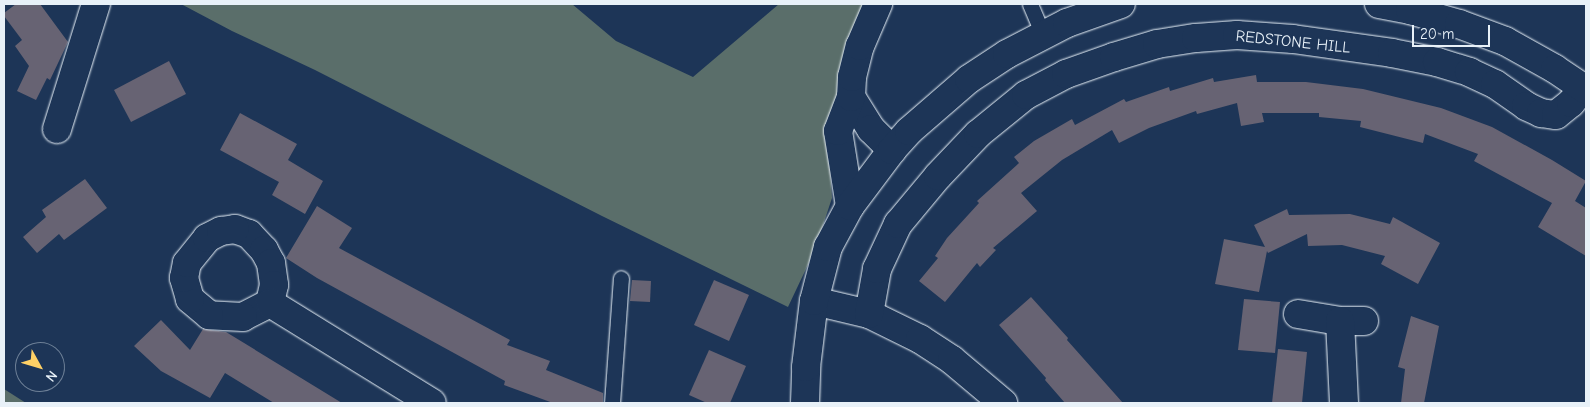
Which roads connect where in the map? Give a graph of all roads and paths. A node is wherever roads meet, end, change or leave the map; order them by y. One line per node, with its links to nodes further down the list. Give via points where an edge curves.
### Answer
1 (96, 4): 9 (street)
2 (878, 4): 8 (street, via 860,46)
3 (1030, 4): 6 (lane)
4 (1121, 4): 6 (street)
5 (1379, 4): 7 (street, REDSTONE HILL, via 1459,24 1505,41)
6 (1043, 35): 10 (street, via 969,79)
7 (1584, 89): 15 (street, REDSTONE HILL, via 1556,115 1541,113 1494,84 1437,62 1320,43 1238,35 1157,44 1114,57 1066,74 1026,95 978,134 898,224 877,270)
8 (851, 97): 10 (street, via 871,129); 11 (street, via 838,131)
9 (58, 129)
10 (892, 150): 11 (street)
11 (850, 206): 13 (street, via 828,247)
12 (621, 278): 18 (lane)
13 (814, 301): 15 (street); 19 (street)
14 (270, 303): 17 (street)
15 (869, 314): 20 (street, via 920,339 952,360)
16 (1298, 314): 21 (street, via 1352,321)
17 (432, 403)
18 (612, 403)
19 (805, 403)
20 (1003, 403)
21 (1344, 403)

